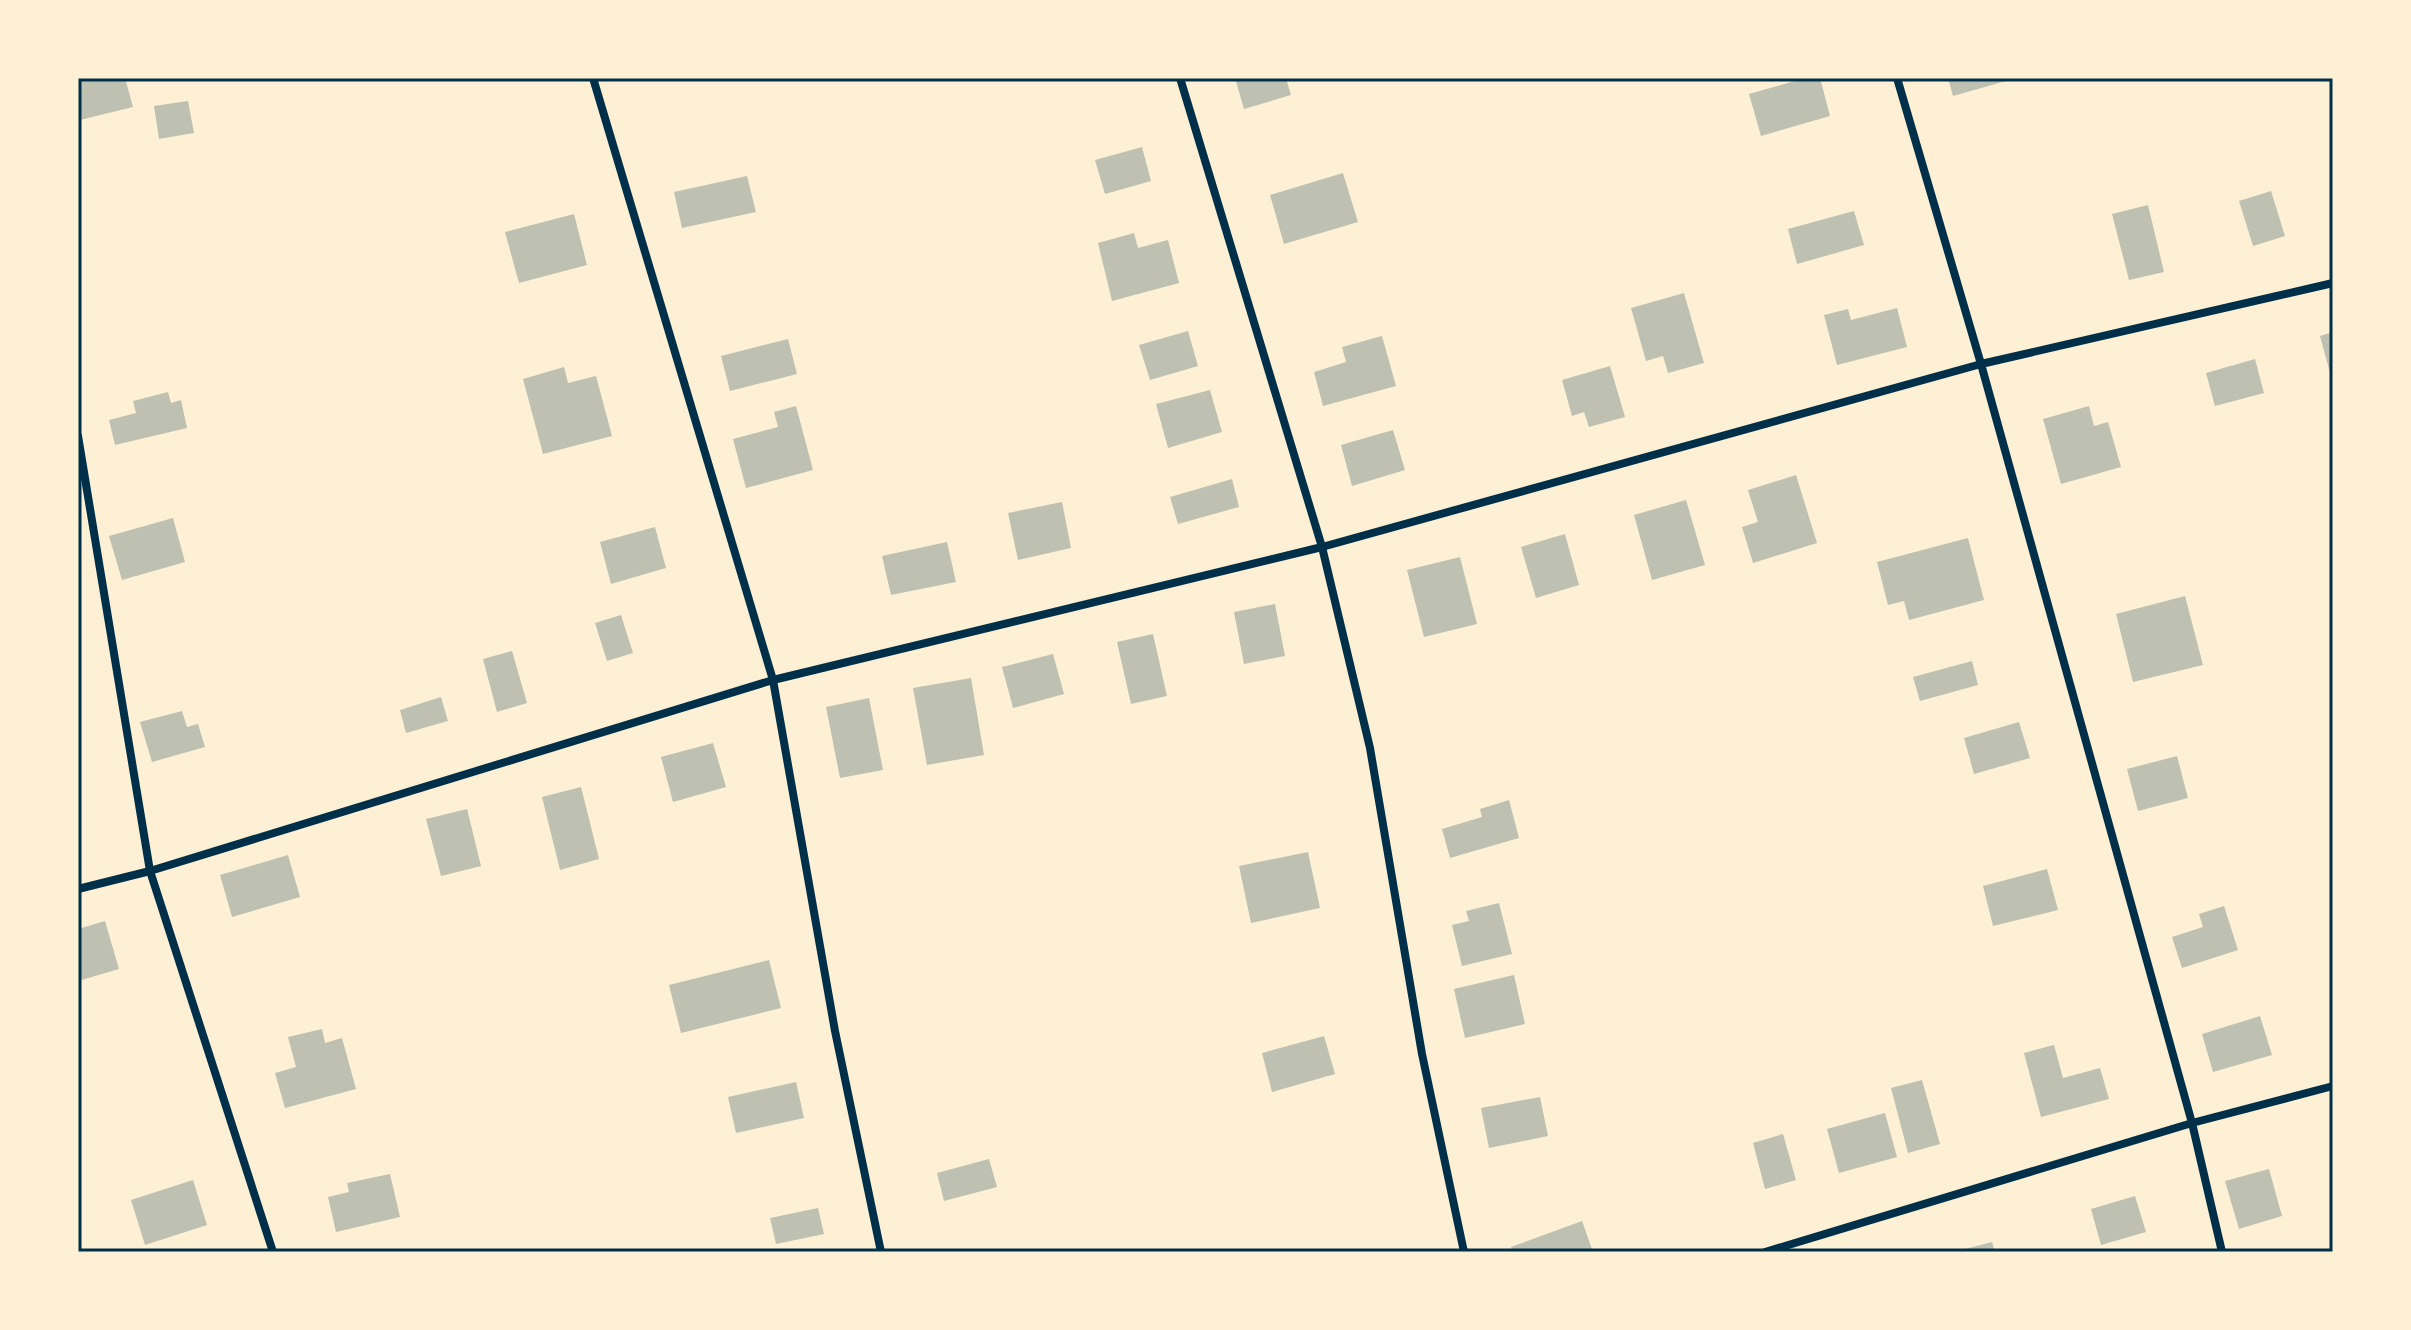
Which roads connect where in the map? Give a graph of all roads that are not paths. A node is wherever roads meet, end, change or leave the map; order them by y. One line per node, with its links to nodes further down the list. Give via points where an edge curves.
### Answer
1 (593, 78): 8 (street)
2 (1180, 78): 7 (street)
3 (1897, 78): 5 (street)
4 (2333, 283): 5 (street)
5 (1981, 364): 7 (street); 12 (street)
6 (78, 436): 9 (street)
7 (1322, 547): 8 (street); 15 (street, via 1370,748 1422,1054)
8 (773, 680): 9 (street); 14 (street, via 835,1031)
9 (150, 871): 10 (street); 13 (street)
10 (78, 889)
11 (2333, 1086): 12 (street)
12 (2192, 1123): 16 (street); 17 (street)
13 (273, 1252)
14 (881, 1252)
15 (1464, 1252)
16 (1765, 1252)
17 (2222, 1252)

